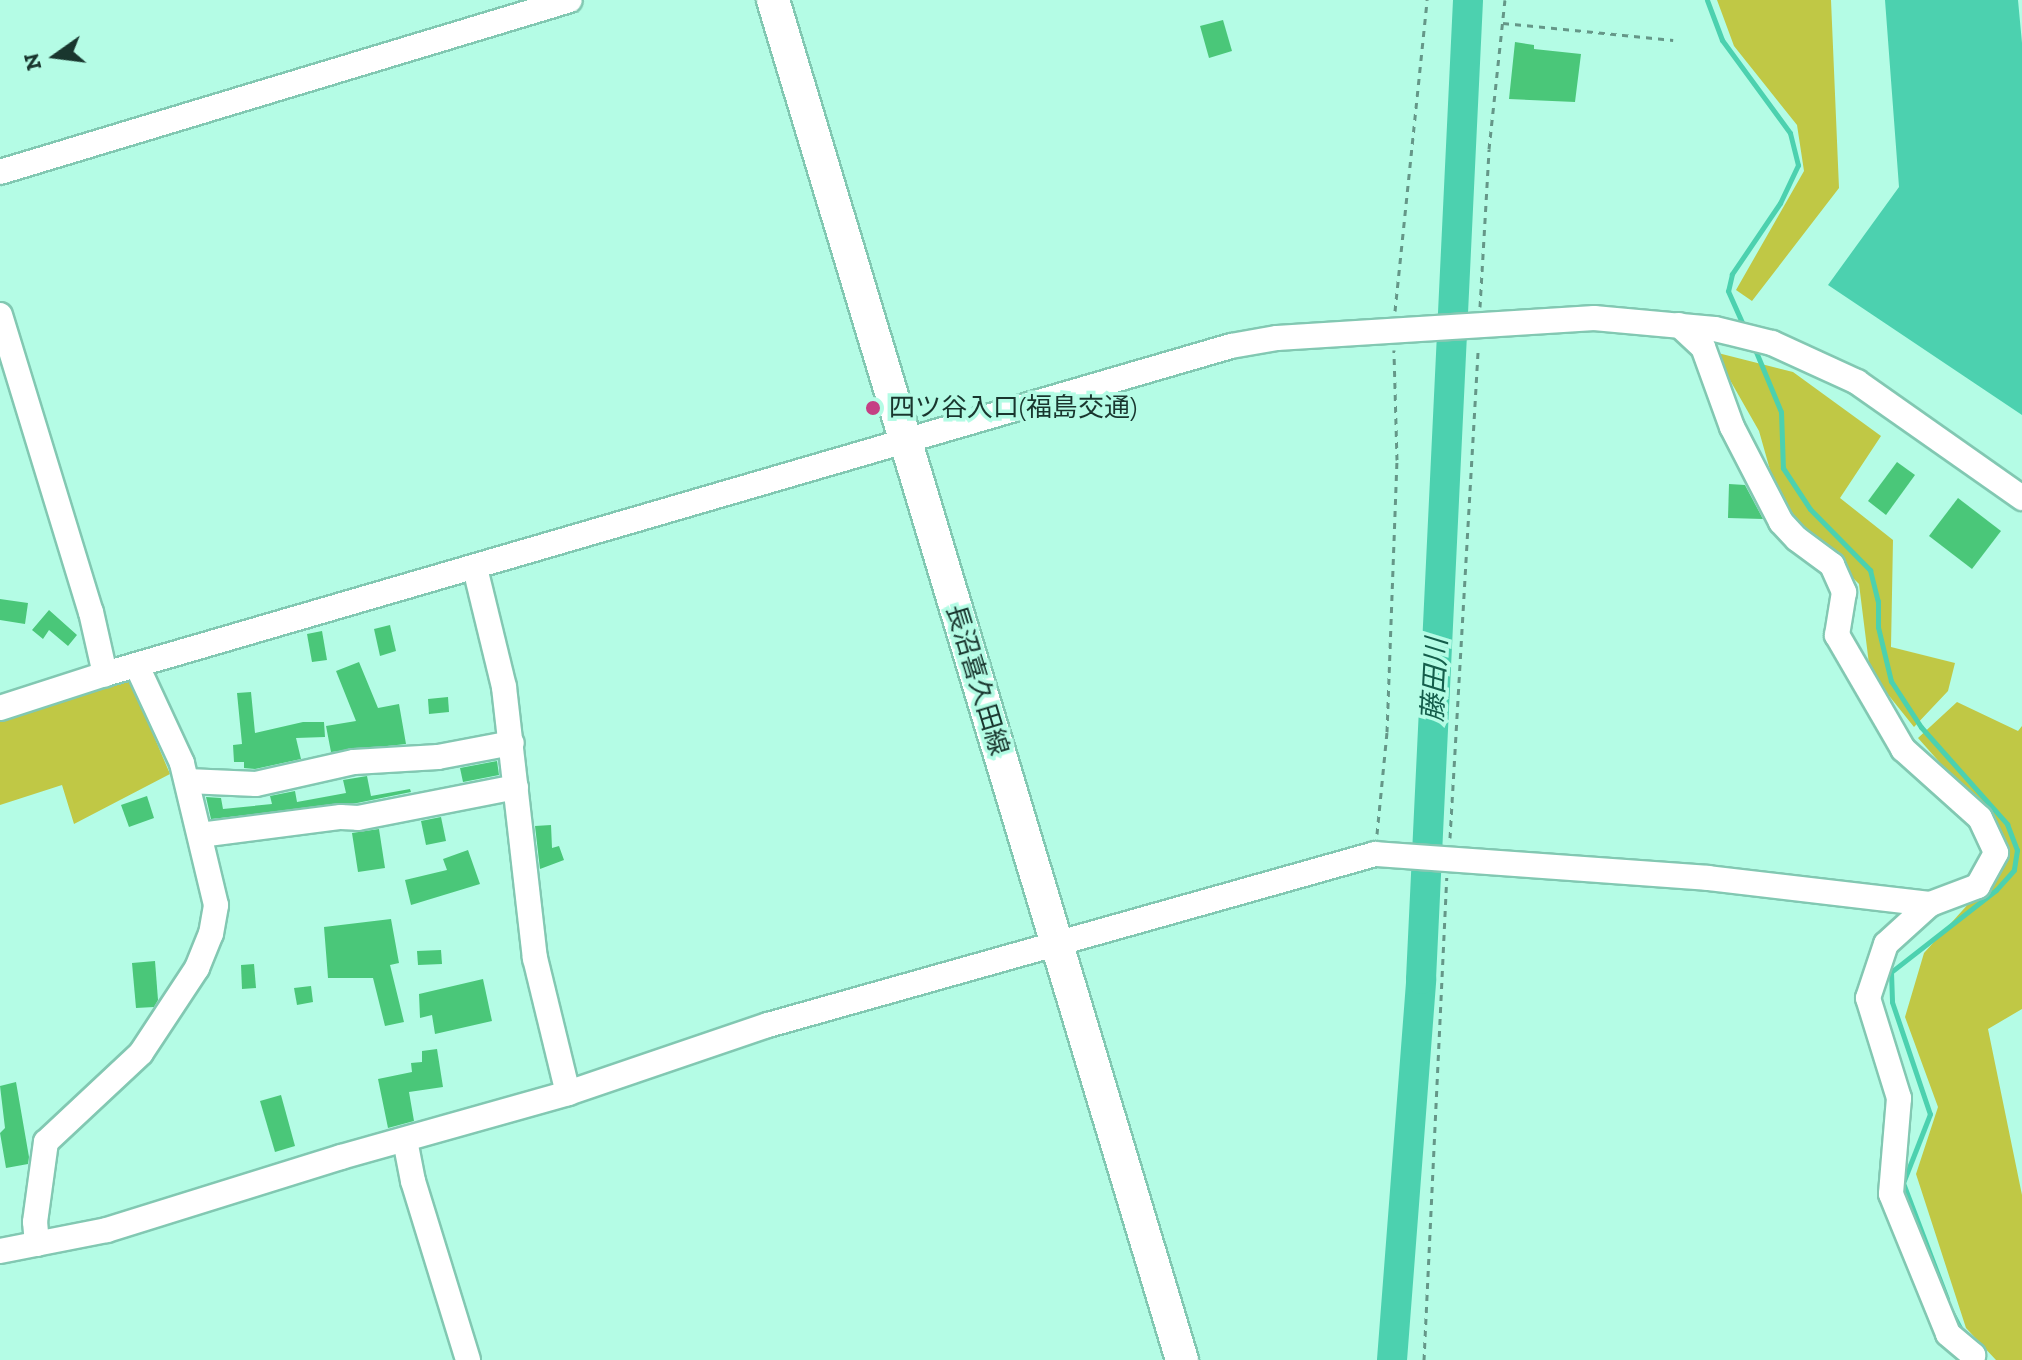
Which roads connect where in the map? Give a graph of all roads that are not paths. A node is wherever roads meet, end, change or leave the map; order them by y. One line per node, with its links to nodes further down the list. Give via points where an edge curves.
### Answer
1 (570, 0): 3 (street)
2 (773, 0): 6 (main road, 長沼喜久田線)
3 (0, 172)
4 (0, 315): 10 (street)
5 (1679, 325): 6 (street, via 1594,318 1277,338 1231,346); 7 (street, via 1759,340 1815,360 1857,382); 16 (street, via 1703,347 1732,427 1781,522 1832,565 1844,592 1837,635 1903,749 1980,818 1996,853 1978,886)
6 (905, 442): 8 (street); 17 (main road, 長沼喜久田線)
7 (2022, 498)
8 (475, 568): 9 (street); 12 (street)
9 (137, 666): 10 (street); 13 (street)
10 (105, 674): 11 (street)
11 (0, 708)
12 (512, 743): 13 (street, via 438,757 354,762 256,784); 14 (street)
13 (187, 781): 15 (street)
14 (516, 787): 15 (street, via 358,818); 18 (street, via 535,958)
15 (200, 835): 20 (street, via 216,905 211,934 197,968 141,1053 46,1142)
16 (1930, 904): 17 (street, via 1708,878 1375,854); 24 (street, via 1886,944 1868,998 1899,1098 1891,1194 1948,1334 1973,1355)
17 (1057, 945): 18 (street, via 768,1025); 23 (main road, 長沼喜久田線)
18 (568, 1093): 19 (street)
19 (405, 1140): 20 (street, via 107,1230); 22 (street)
20 (37, 1244): 21 (street)
21 (0, 1251)
22 (468, 1360)
23 (1182, 1360)
24 (1972, 1360)

